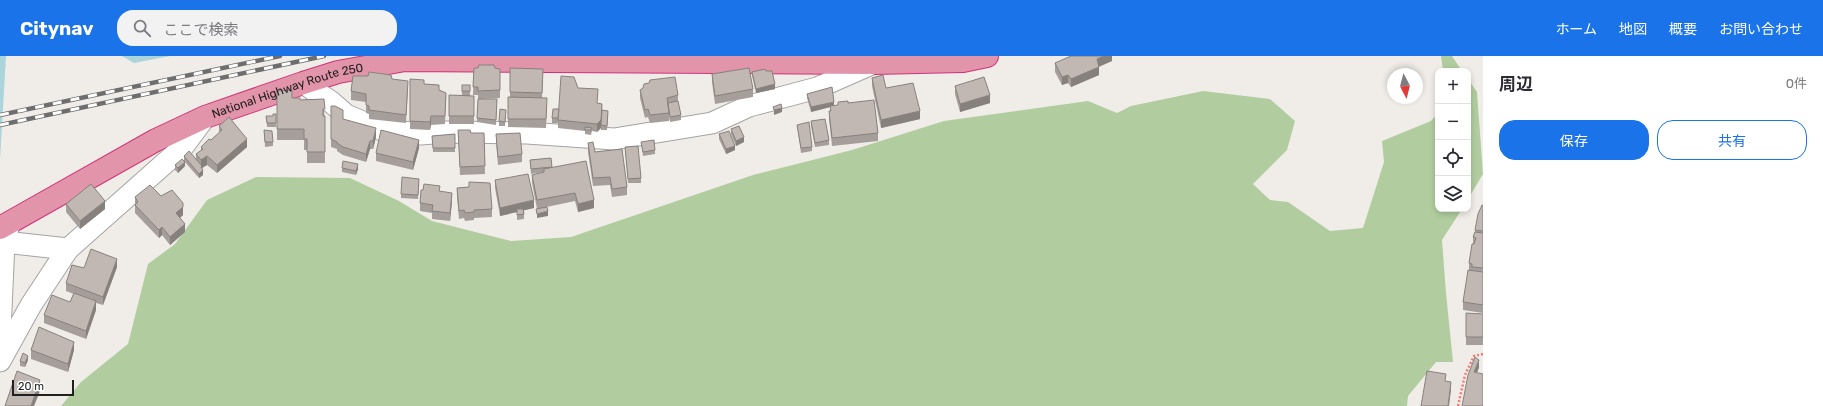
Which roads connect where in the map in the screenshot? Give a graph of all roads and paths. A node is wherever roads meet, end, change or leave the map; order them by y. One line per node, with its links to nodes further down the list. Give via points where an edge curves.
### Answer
1 (987, 56): 2 (highway, National Highway Route 250, via 963,61)
2 (874, 62): 3 (highway, National Highway Route 250, via 406,60 338,72); 3 (street, via 817,88 749,106 712,123 614,139 527,133 421,134 382,130 346,116 330,100)
3 (303, 83): 4 (highway, National Highway Route 250)
4 (205, 116): 5 (highway, National Highway Route 250, via 156,140); 6 (street, via 182,148)
5 (5, 231): 6 (street); 7 (street)
6 (68, 249): 9 (street)
7 (0, 332)
8 (1483, 354): 10 (path, via 1474,356 1465,375)
9 (0, 361)
10 (1458, 406)

